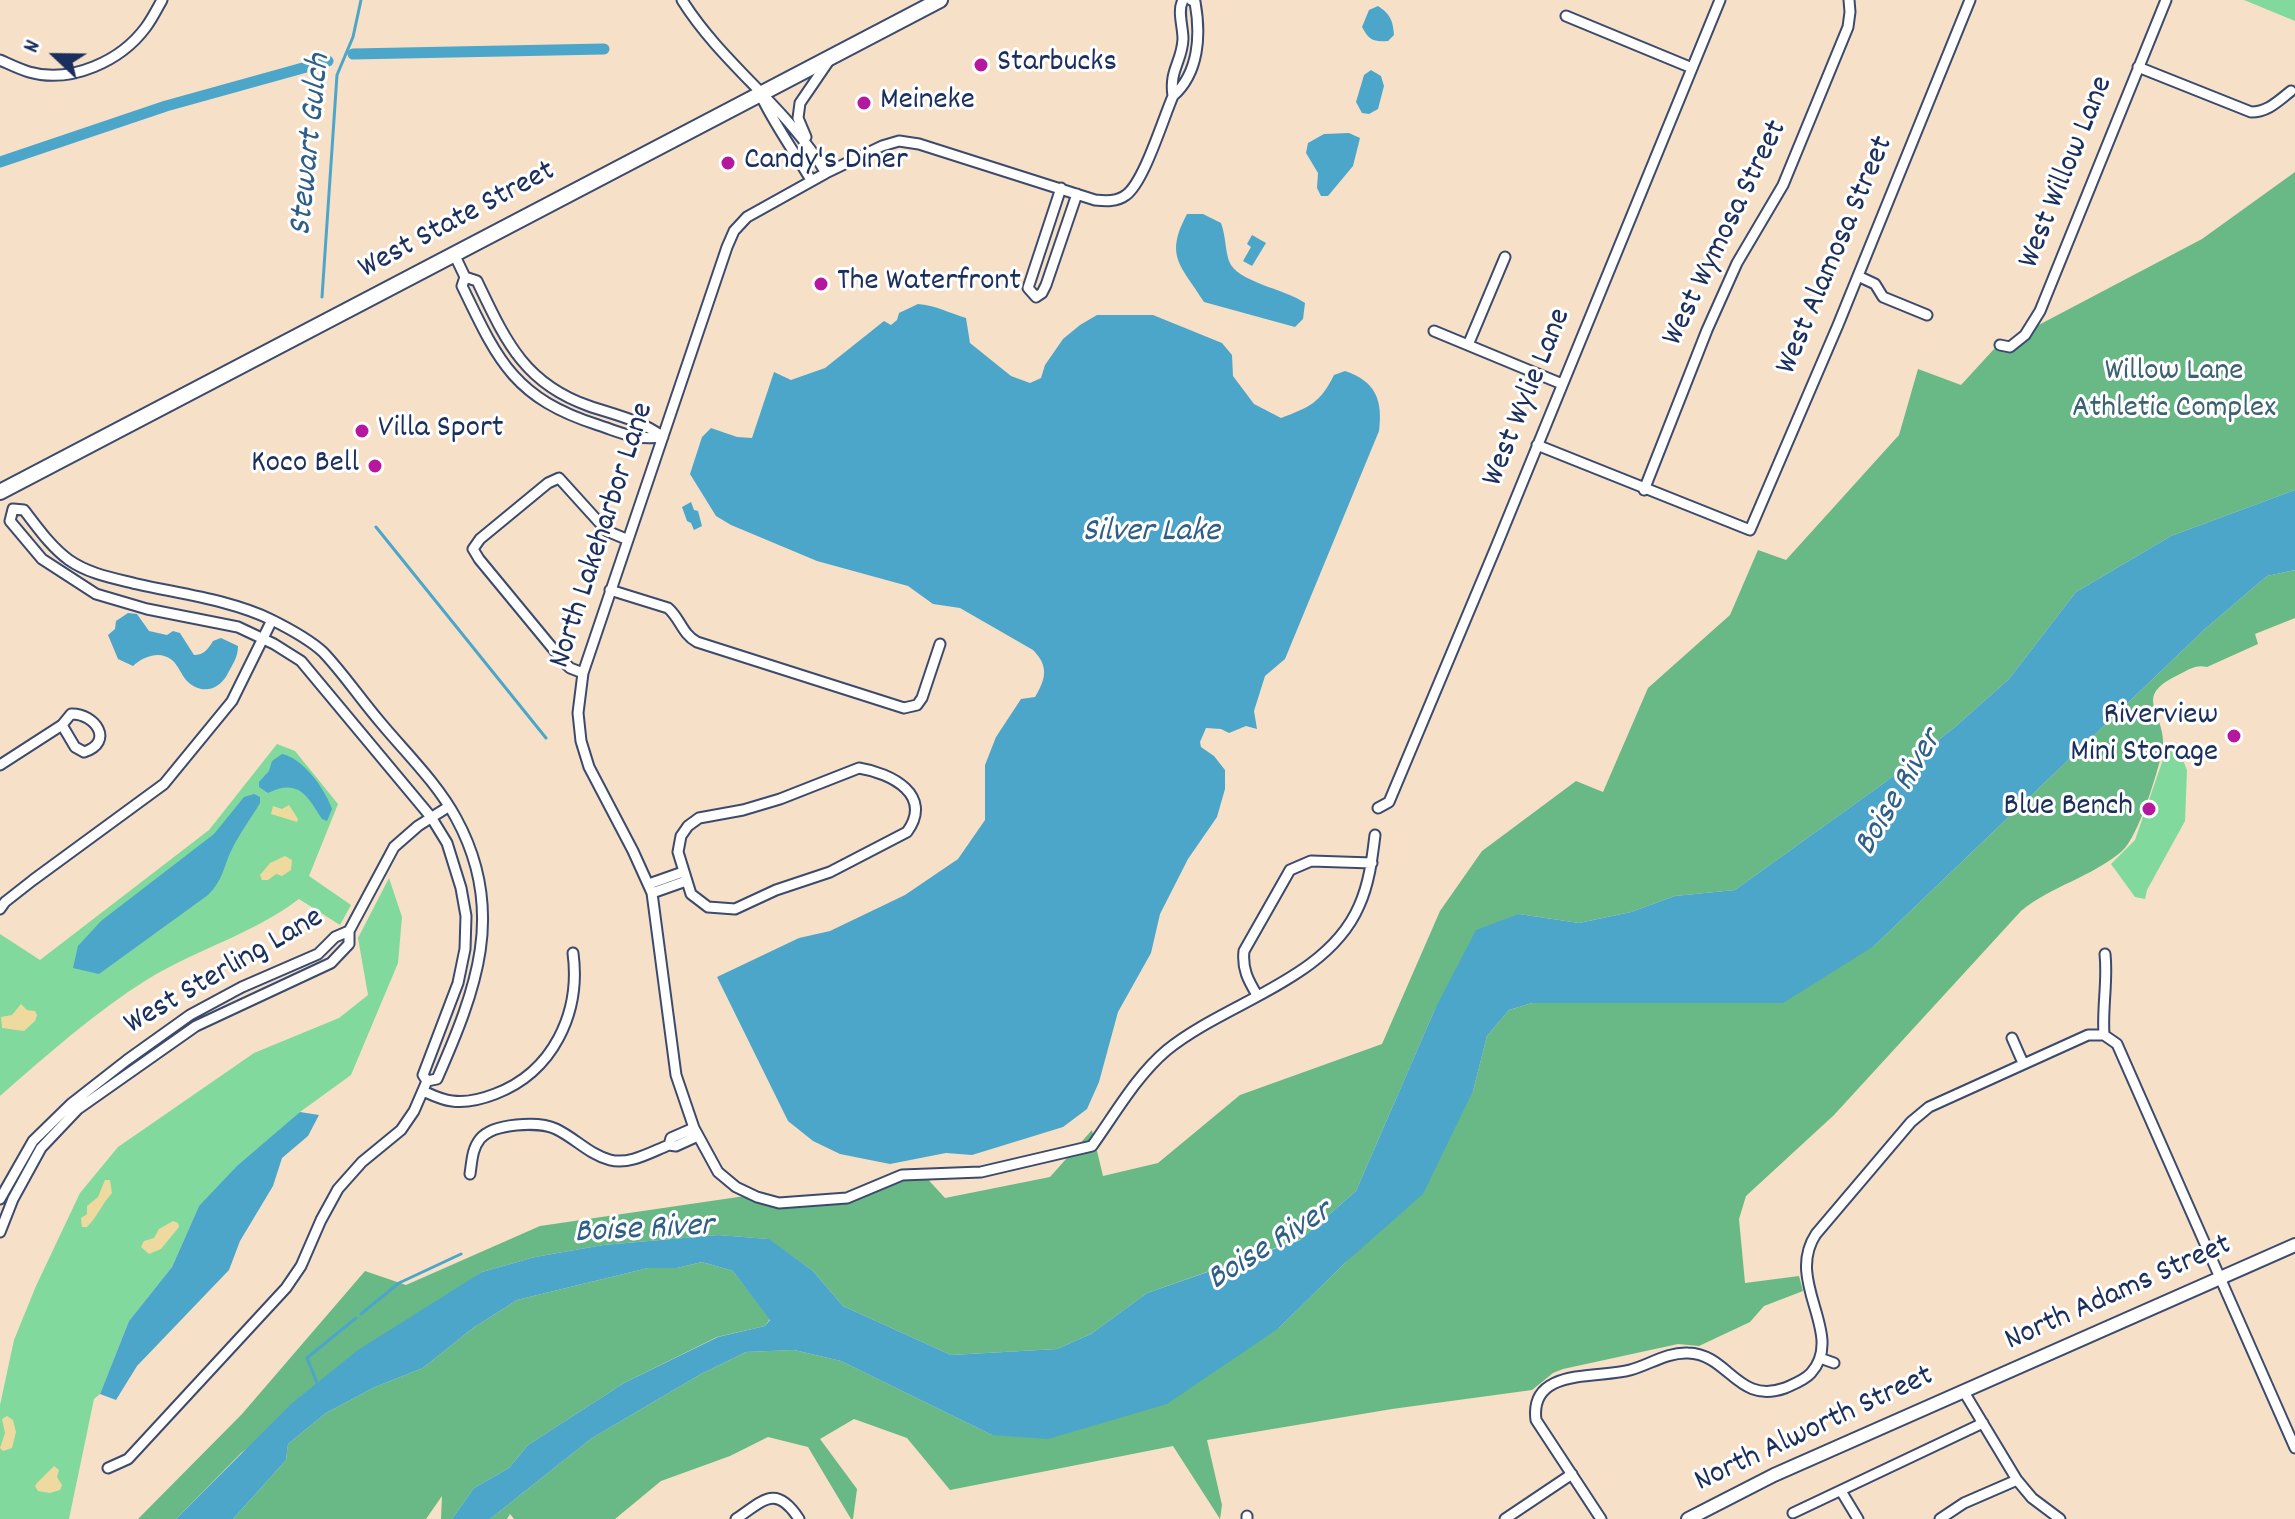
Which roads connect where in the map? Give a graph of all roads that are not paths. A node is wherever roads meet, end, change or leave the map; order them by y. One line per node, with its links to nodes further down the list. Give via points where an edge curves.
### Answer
1 (162, 0): 12 (street, via 121,53 88,70 56,76)
2 (682, 0): 16 (street)
3 (940, 0): 11 (main road, West State Street)
4 (1183, 0): 17 (street, North Lakeharbor Lane, via 1181,51 1170,79)
5 (1191, 0): 17 (street, North Lakeharbor Lane, via 1198,25 1196,57 1185,86)
6 (1720, 0): 14 (street, West Wylie Lane)
7 (1849, 0): 34 (street, West Wymosa Street, via 1848,27 1792,166 1737,263)
8 (1970, 0): 25 (street, West Alamosa Street)
9 (2166, 0): 13 (street, West Willow Lane)
10 (1566, 16): 14 (street)
11 (831, 57): 16 (main road, West State Street); 18 (street, via 800,103 798,118)
12 (0, 60)
13 (2138, 67): 15 (street, via 2251,112 2269,108); 30 (street, West Willow Lane, via 2040,311 2025,335 2010,347)
14 (1692, 68): 31 (street, West Wylie Lane)
15 (2291, 91)
16 (760, 94): 18 (street); 20 (street); 23 (main road, West State Street)
17 (1173, 96): 22 (street, North Lakeharbor Lane, via 1130,191 1110,201)
18 (813, 151): 19 (street)
19 (826, 173): 20 (street, North Lakeharbor Lane); 21 (street, North Lakeharbor Lane, via 899,141)
20 (811, 180): 32 (street, North Lakeharbor Lane, via 760,208 734,231)
21 (1061, 188): 22 (street, North Lakeharbor Lane); 22 (street, via 1028,288 1036,297 1046,285)
22 (1077, 194)
23 (455, 256): 26 (street); 35 (main road, West State Street)
24 (1505, 257): 29 (street)
25 (1858, 276): 27 (street, via 1875,284 1883,297); 34 (street, West Alamosa Street, via 1750,530)
26 (465, 277): 32 (street, via 477,281 506,341 543,383 574,400 646,424); 32 (street, via 462,286 494,352 533,396 568,415 640,439)
27 (1927, 315)
28 (1434, 331): 29 (street)
29 (1468, 345): 31 (street)
30 (2000, 345)
31 (1562, 384): 33 (street, West Wylie Lane)
32 (663, 437): 37 (street, North Lakeharbor Lane)
33 (1537, 445): 34 (street); 46 (street, West Wylie Lane, via 1389,802)
34 (1644, 490)
35 (0, 493): 36 (street)
36 (13, 509): 39 (street, via 24,510 71,561 99,575); 40 (street, via 10,521 42,559 96,594 238,627)
37 (626, 539): 38 (street, North Lakeharbor Lane); 42 (street, via 607,531 559,478 473,549 564,662)
38 (610, 590): 41 (street, via 668,608 697,642 904,708 922,698); 42 (street, North Lakeharbor Lane)
39 (272, 620): 40 (street); 45 (street, via 321,650)
40 (264, 639): 47 (street, via 301,661); 52 (street, via 232,701 164,784)
41 (940, 644)
42 (583, 673): 51 (street, North Lakeharbor Lane, via 578,713 589,767)
43 (62, 725): 43 (street, via 71,714 82,714 100,732 100,741 84,752); 44 (street)
44 (0, 765)
45 (448, 807): 47 (street, West Sterling Lane); 60 (street, via 472,857 483,931 466,1013 437,1079)
46 (1378, 808)
47 (431, 817): 53 (street, West Sterling Lane, via 394,847); 60 (street, via 447,843 466,916 458,983 428,1056 423,1075)
48 (1375, 835): 49 (street, North Lakeharbor Lane)
49 (1372, 863): 56 (street, North Lakeharbor Lane, via 1359,908 1339,938 1312,963); 56 (street, via 1311,861 1290,870 1244,951 1245,975)
50 (685, 877): 50 (street, via 691,894 708,907 735,909 830,872 907,832 916,820 916,804 901,784 859,768 780,799 699,818 681,836 678,852); 51 (street)
51 (650, 889): 62 (street, North Lakeharbor Lane, via 676,1075)
52 (0, 909)
53 (349, 931): 64 (street, West Sterling Lane, via 318,954 190,1015 127,1060 33,1141); 65 (street, West Sterling Lane, via 349,944 331,963 196,1026 78,1109 41,1148)
54 (573, 953): 61 (street, via 569,1017 535,1069 514,1085 478,1099 453,1101)
55 (2105, 954): 57 (street)
56 (1257, 995): 62 (street, North Lakeharbor Lane, via 1164,1052 1092,1146 981,1172 902,1175 847,1198 779,1203 736,1187 718,1172)
57 (2104, 1035): 59 (street, via 2088,1035); 67 (street, via 2117,1044)
58 (2012, 1038): 59 (street)
59 (2023, 1063): 68 (street, via 1919,1114 1816,1234 1805,1266 1822,1332)
60 (427, 1081): 61 (street)
61 (423, 1091): 73 (street, via 401,1130 338,1189 286,1288 128,1459)
62 (696, 1132): 63 (street, via 671,1138 669,1145 636,1158 611,1160 553,1128 501,1128 483,1136 474,1149)
63 (470, 1174)
64 (0, 1199)
65 (0, 1232)
66 (2295, 1245): 67 (street, North Adams Street)
67 (2220, 1278): 70 (street, North Adams Street); 72 (street)
68 (1820, 1358): 69 (street); 74 (street, via 1812,1372 1771,1392 1744,1387 1716,1362 1691,1353 1615,1373 1566,1378 1539,1396 1535,1408 1536,1420)
69 (1834, 1363)
70 (1964, 1392): 71 (street); 82 (street, North Alworth Street, via 1762,1480)
71 (1983, 1423): 75 (street); 76 (street)
72 (2295, 1448)
73 (108, 1468)
74 (1572, 1474): 80 (street); 81 (street)
75 (2017, 1480): 84 (street); 85 (street)
76 (1841, 1491): 77 (street); 83 (street)
77 (1793, 1513)
78 (736, 1519): 79 (street, via 767,1498 778,1497)
79 (799, 1519)
80 (1505, 1519)
81 (1601, 1519)
82 (1688, 1519)
83 (1858, 1519)
84 (1940, 1519)
85 (2060, 1519)

